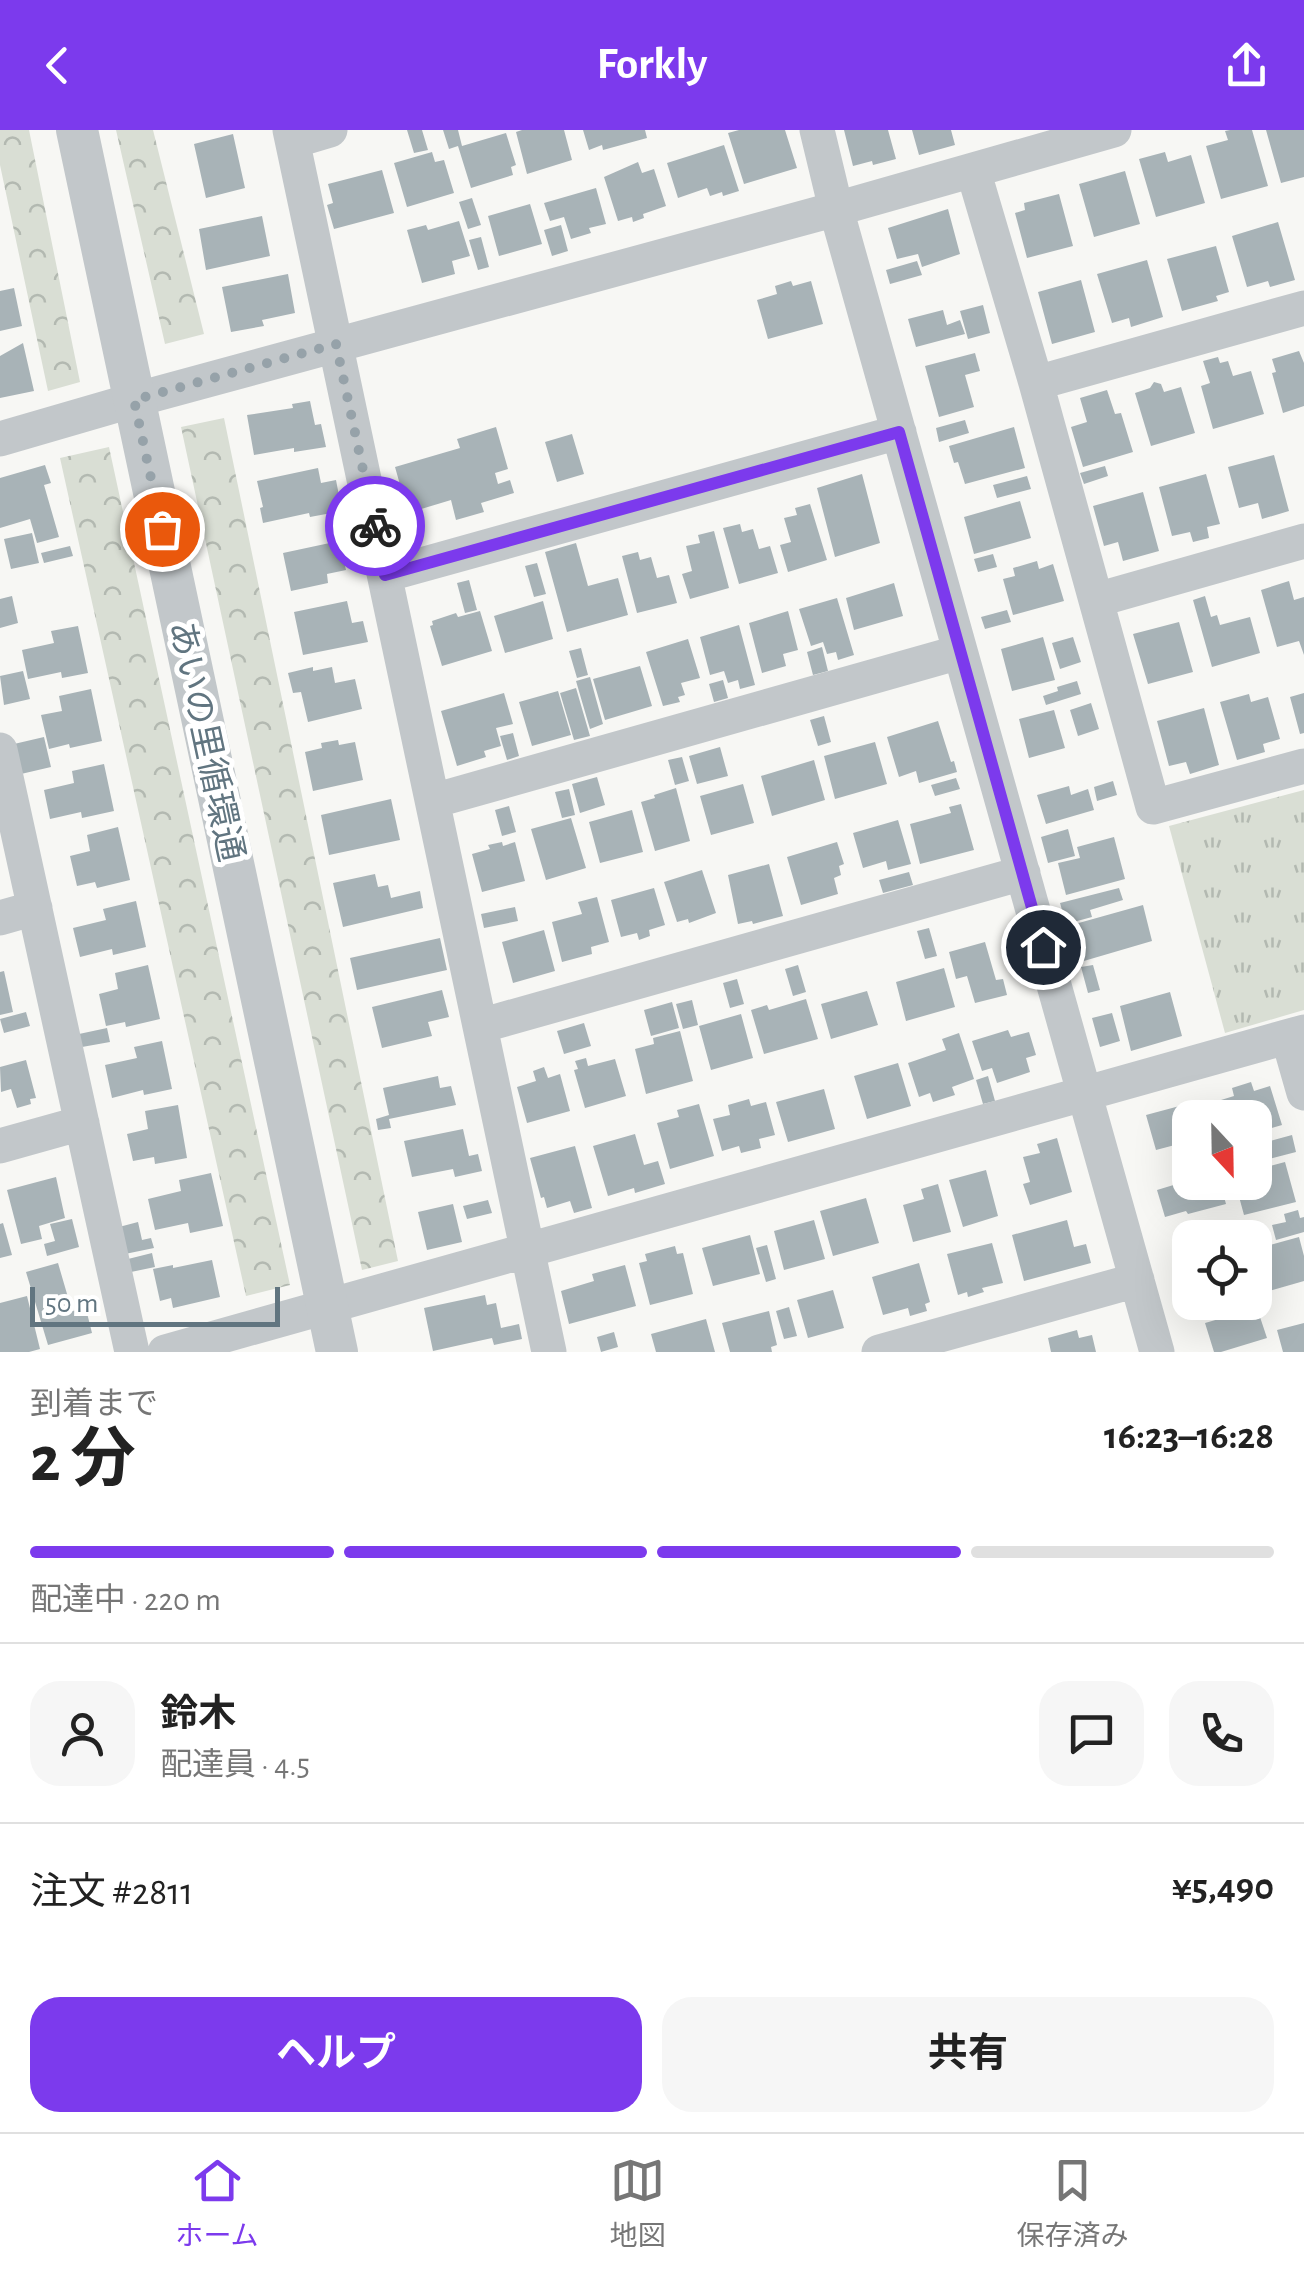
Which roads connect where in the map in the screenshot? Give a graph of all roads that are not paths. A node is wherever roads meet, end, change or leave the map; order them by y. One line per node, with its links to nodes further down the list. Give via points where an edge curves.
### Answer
1 (77, 130): 11 (street, あいの里循環通)
2 (330, 130): 5 (street)
3 (817, 130): 7 (street)
4 (1114, 130): 6 (street)
5 (292, 135): 9 (street)
6 (973, 170): 7 (street); 10 (street)
7 (836, 208): 9 (street); 12 (street)
8 (1304, 308): 10 (street)
9 (336, 344): 11 (street); 15 (street)
10 (1036, 383): 16 (street)
11 (134, 400): 13 (street); 32 (street, あいの里循環通)
12 (899, 432): 15 (street); 17 (street)
13 (0, 439)
14 (1304, 541): 16 (street)
15 (385, 575): 20 (street)
16 (1096, 600): 19 (street, via 1153,807)
17 (960, 652): 20 (street); 21 (street)
18 (0, 750): 22 (street)
19 (1304, 766)
20 (433, 801): 24 (street)
21 (1023, 874): 24 (street); 26 (street)
22 (35, 908): 23 (street); 28 (street)
23 (0, 918)
24 (480, 1026): 30 (street)
25 (1296, 1035): 26 (street); 27 (street)
26 (1084, 1094): 30 (street); 31 (street)
27 (1304, 1094)
28 (82, 1123): 29 (street); 33 (street)
29 (0, 1146)
30 (528, 1250): 32 (street); 36 (street)
31 (1136, 1280): 37 (street); 38 (street)
32 (327, 1308): 34 (street); 35 (street, あいの里循環通)
33 (132, 1352)
34 (164, 1352)
35 (337, 1352)
36 (549, 1352)
37 (879, 1352)
38 (1157, 1352)

